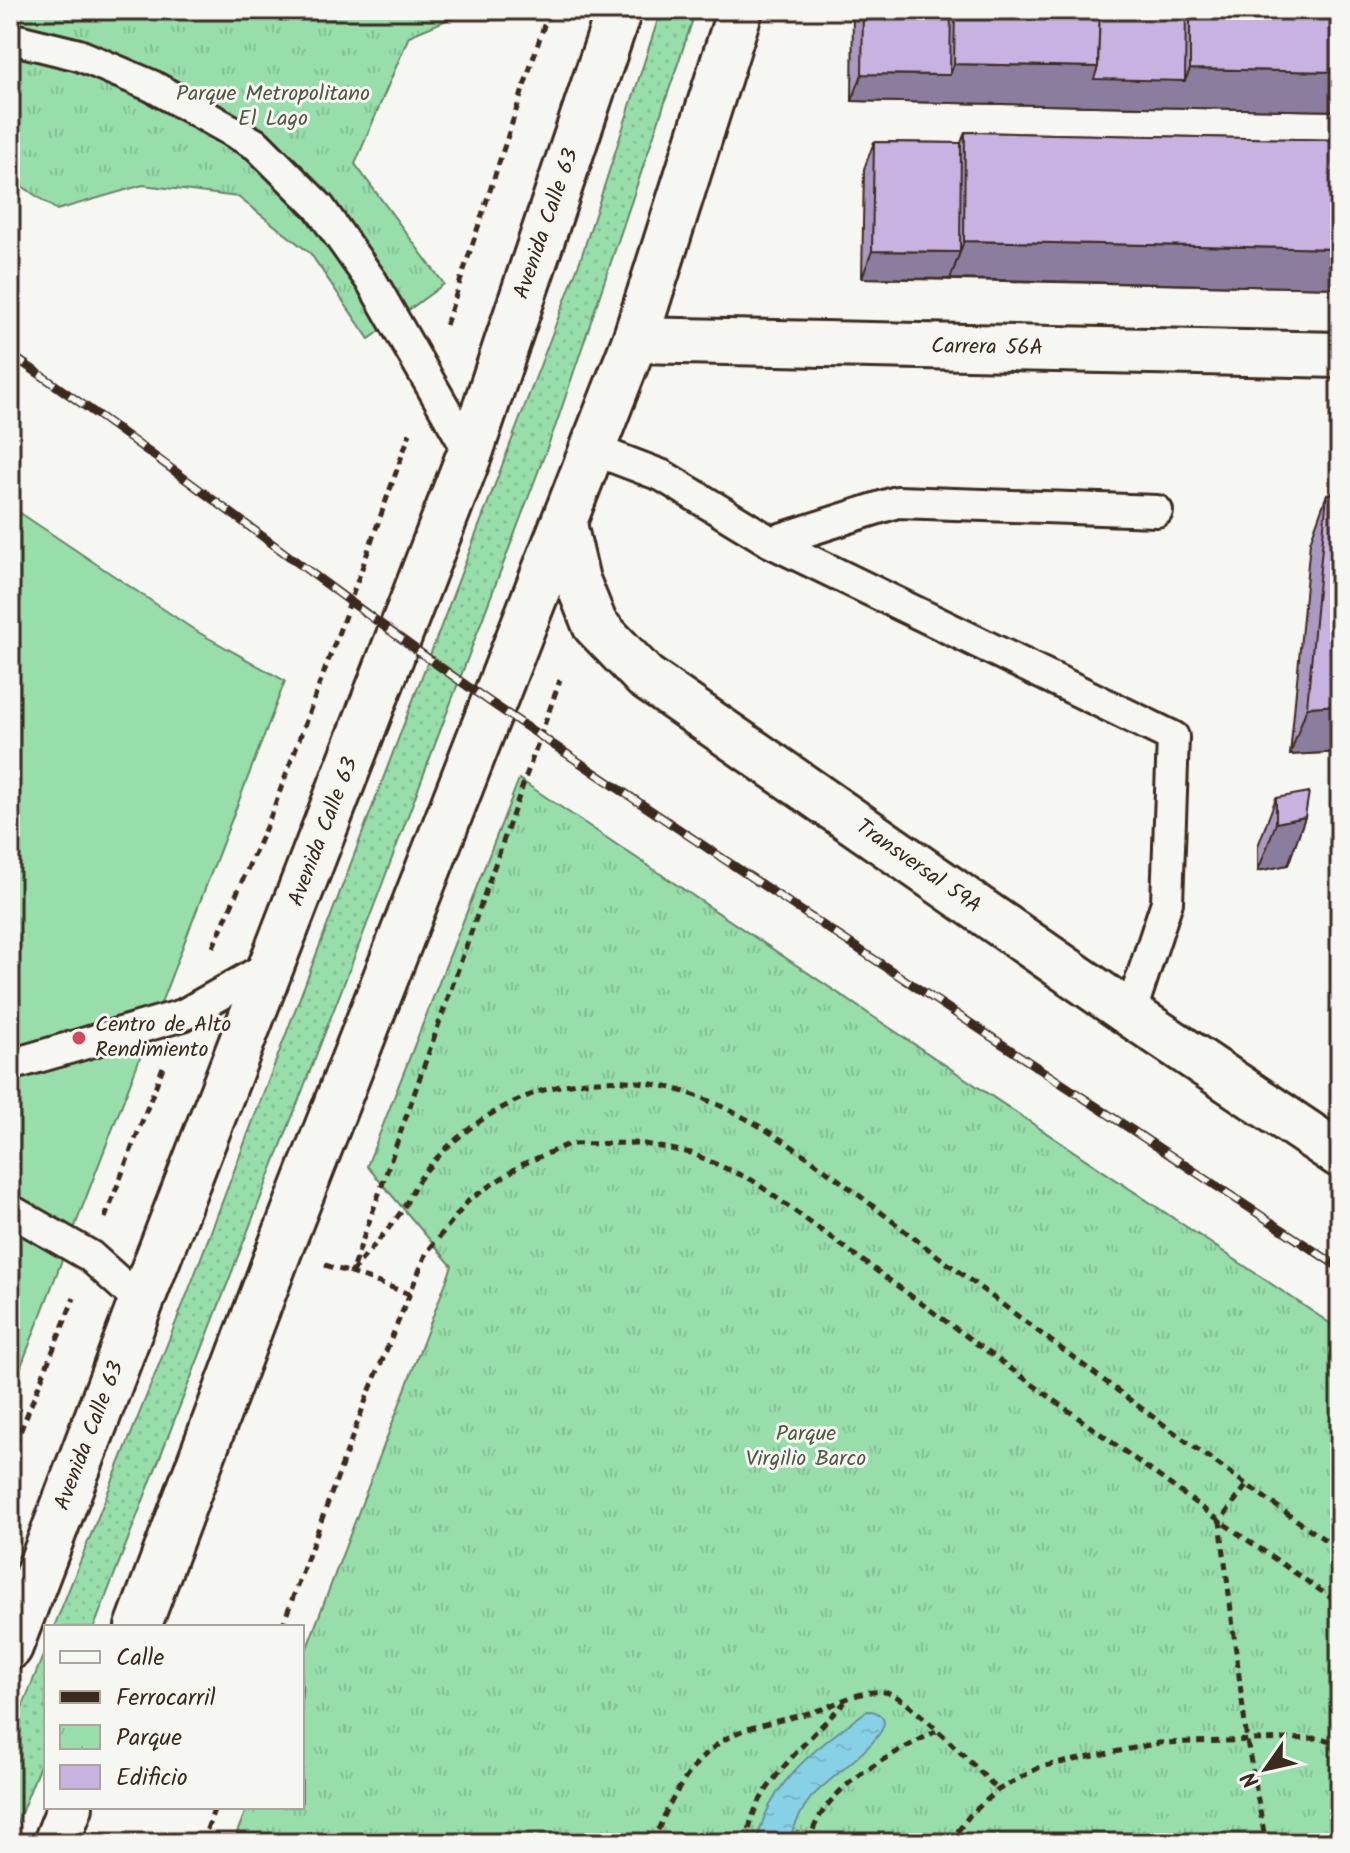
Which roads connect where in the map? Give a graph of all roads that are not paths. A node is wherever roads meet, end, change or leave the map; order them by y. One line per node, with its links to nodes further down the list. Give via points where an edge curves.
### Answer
1 (619, 10): 7 (main road, Avenida Calle 63)
2 (740, 10): 4 (main road)
3 (10, 38): 7 (lane, via 79,55 152,86 257,145 319,207 372,282)
4 (635, 340): 5 (main road, Carrera 56A); 6 (main road)
5 (1340, 355)
6 (592, 449): 9 (main road); 10 (lane, via 663,476)
7 (470, 453): 11 (main road, Avenida Calle 63)
8 (1157, 511): 10 (lane, via 897,502)
9 (564, 524): 12 (main road, Transversal 59A, via 577,580 595,625 645,677); 17 (main road)
10 (771, 542): 12 (lane, via 1173,737 1167,902)
11 (273, 964): 13 (lane, via 183,1015); 16 (main road, Avenida Calle 63)
12 (1130, 1014): 14 (main road, Transversal 59A)
13 (10, 1065)
14 (1340, 1155)
15 (10, 1210): 16 (lane, via 90,1256)
16 (141, 1302): 18 (main road, Avenida Calle 63)
17 (139, 1625)
18 (10, 1647)
19 (69, 1809): 20 (main road)
20 (56, 1843)

